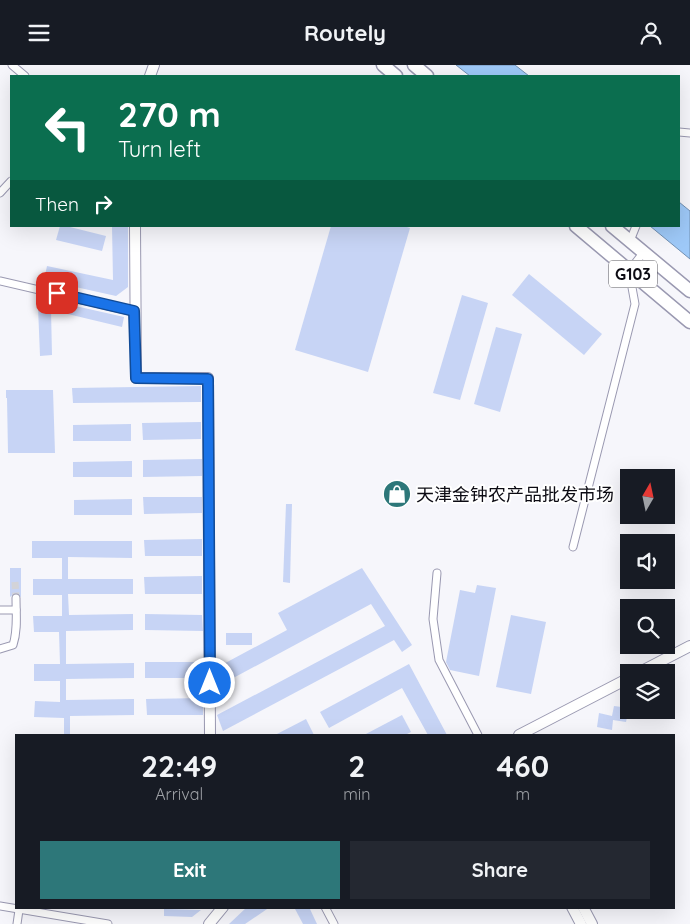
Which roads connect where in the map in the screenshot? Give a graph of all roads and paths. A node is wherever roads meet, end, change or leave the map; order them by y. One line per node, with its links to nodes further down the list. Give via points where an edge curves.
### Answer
1 (12, 65): 4 (street)
2 (383, 65): 5 (highway)
3 (414, 65): 6 (highway)
4 (24, 75)
5 (395, 75)
6 (427, 75)
7 (10, 182): 8 (street)
8 (0, 193)
9 (135, 227): 18 (street)
10 (577, 227): 15 (highway, G103)
11 (613, 227): 13 (highway, G103)
12 (636, 227): 13 (street)
13 (630, 241): 14 (highway, G103)
14 (643, 253): 15 (street); 17 (highway, G103)
15 (629, 271): 19 (highway, G103); 20 (street, via 635,304)
16 (0, 281): 18 (street)
17 (690, 291)
18 (134, 311): 31 (street, via 136,378 208,379)
19 (690, 322)
20 (574, 547)
21 (436, 573): 32 (street, via 433,619 439,660)
22 (16, 598): 24 (street)
23 (0, 610): 24 (street)
24 (16, 610): 26 (street, via 13,645)
25 (690, 648): 27 (street); 28 (street)
26 (0, 649)
27 (657, 664)
28 (662, 664)
29 (620, 682): 33 (street)
30 (620, 686): 34 (street)
31 (210, 734)
32 (477, 734)
33 (521, 734)
34 (532, 734)
35 (0, 908): 40 (street)
36 (219, 909): 41 (street)
37 (326, 909): 45 (street)
38 (573, 909): 46 (street)
39 (585, 909): 47 (street)
40 (19, 911): 42 (street); 43 (street); 44 (street)
41 (205, 923)
42 (17, 924)
43 (89, 924)
44 (108, 924)
45 (334, 924)
46 (581, 924)
47 (592, 924)

